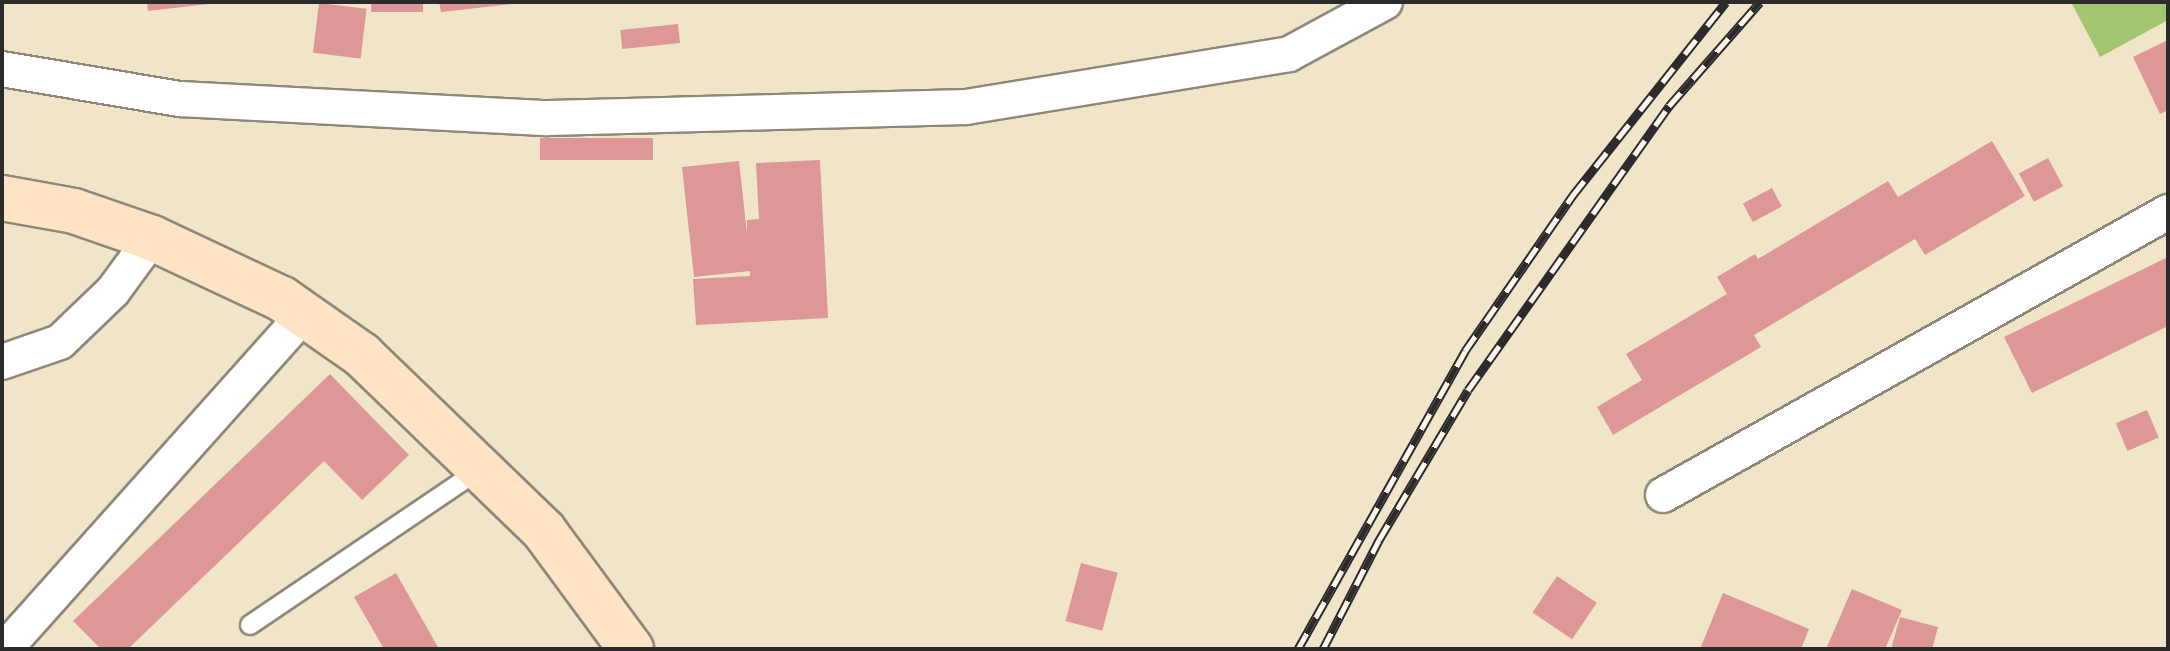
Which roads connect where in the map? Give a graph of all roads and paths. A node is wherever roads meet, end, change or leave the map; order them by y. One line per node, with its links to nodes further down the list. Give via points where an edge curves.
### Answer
1 (1385, 2): 2 (street, via 1289,54 966,107 548,118 180,99)
2 (2, 69)
3 (2, 198): 5 (main road, via 74,211)
4 (2168, 212): 9 (street)
5 (152, 238): 6 (main road, via 282,299); 7 (street, via 113,291 60,342)
6 (304, 315): 8 (main road, via 362,355); 11 (street)
7 (2, 362)
8 (481, 468): 10 (lane); 12 (main road, via 544,531)
9 (1663, 495)
10 (250, 625)
11 (5, 649)
12 (631, 649)

